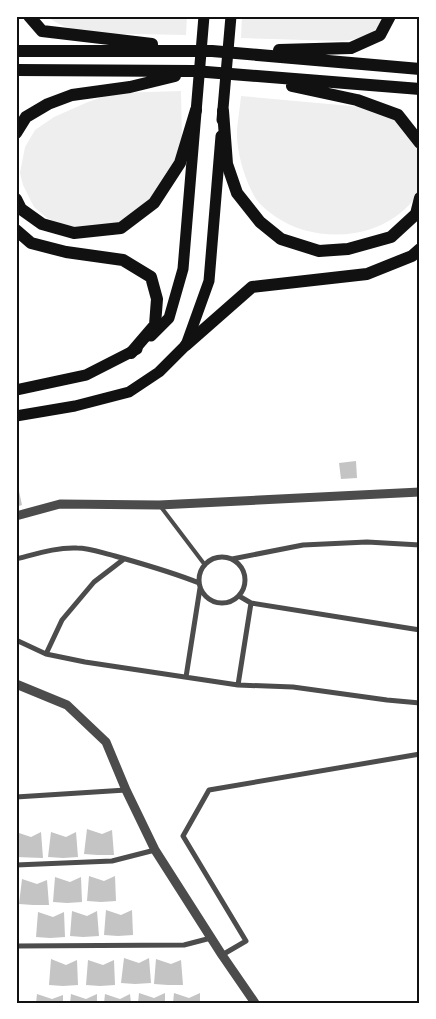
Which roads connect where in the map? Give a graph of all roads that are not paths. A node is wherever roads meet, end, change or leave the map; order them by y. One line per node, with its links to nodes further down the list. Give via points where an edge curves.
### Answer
1 (29, 16): 6 (highway, via 42,31)
2 (204, 16): 12 (main road)
3 (231, 16): 13 (main road)
4 (390, 16): 6 (highway, via 380,35 351,48)
5 (16, 51): 6 (highway)
6 (216, 52): 7 (highway)
7 (420, 69)
8 (16, 70): 9 (highway)
9 (194, 72): 10 (highway); 14 (highway, via 130,87 72,94 26,117)
10 (243, 76): 11 (highway); 15 (highway, via 357,100 398,115)
11 (420, 89)
12 (196, 110): 17 (highway, via 180,163 154,203 122,228 74,233 42,224 21,210); 21 (main road, via 183,269 169,318)
13 (223, 112): 16 (highway, via 226,164 237,193 260,222 281,239 319,251 348,249 391,237 416,214); 20 (main road, via 210,282)
14 (16, 133)
15 (420, 143)
16 (420, 198)
17 (16, 199)
18 (16, 230): 21 (highway, via 31,243 123,260 151,276 157,300 155,325)
19 (420, 249): 20 (highway, via 412,256 366,274 252,287)
20 (186, 345): 23 (main road, via 159,372 129,392)
21 (131, 353): 22 (main road, via 86,375)
22 (16, 390)
23 (16, 416)
24 (420, 492): 25 (street)
25 (160, 505): 26 (street, via 60,504); 31 (lane)
26 (16, 516)
27 (420, 545): 30 (street, via 367,542 302,545)
28 (16, 559): 29 (street, via 77,548)
29 (124, 559): 32 (street, via 184,576); 37 (street, via 94,582 62,620)
30 (232, 559): 31 (street, via 217,558); 33 (street, via 243,569 245,576 246,583)
31 (205, 565): 32 (street, via 199,577)
32 (200, 585): 33 (street, via 203,593 214,602 227,603); 38 (street)
33 (239, 596): 34 (street)
34 (251, 604): 35 (street); 40 (street)
35 (420, 630)
36 (16, 640): 37 (street)
37 (46, 654): 38 (street)
38 (186, 677): 40 (street)
39 (16, 684): 44 (street, via 67,705 106,742)
40 (238, 685): 41 (street, via 293,687)
41 (420, 703)
42 (418, 754): 43 (street); 50 (street, via 209,790 183,836 246,941)
43 (420, 760)
44 (126, 790): 45 (street); 46 (street)
45 (16, 797)
46 (155, 850): 47 (street, via 112,861); 48 (street)
47 (16, 865)
48 (211, 938): 49 (street, via 184,945); 50 (street)
49 (16, 946)
50 (222, 955): 51 (street)
51 (255, 1003)

